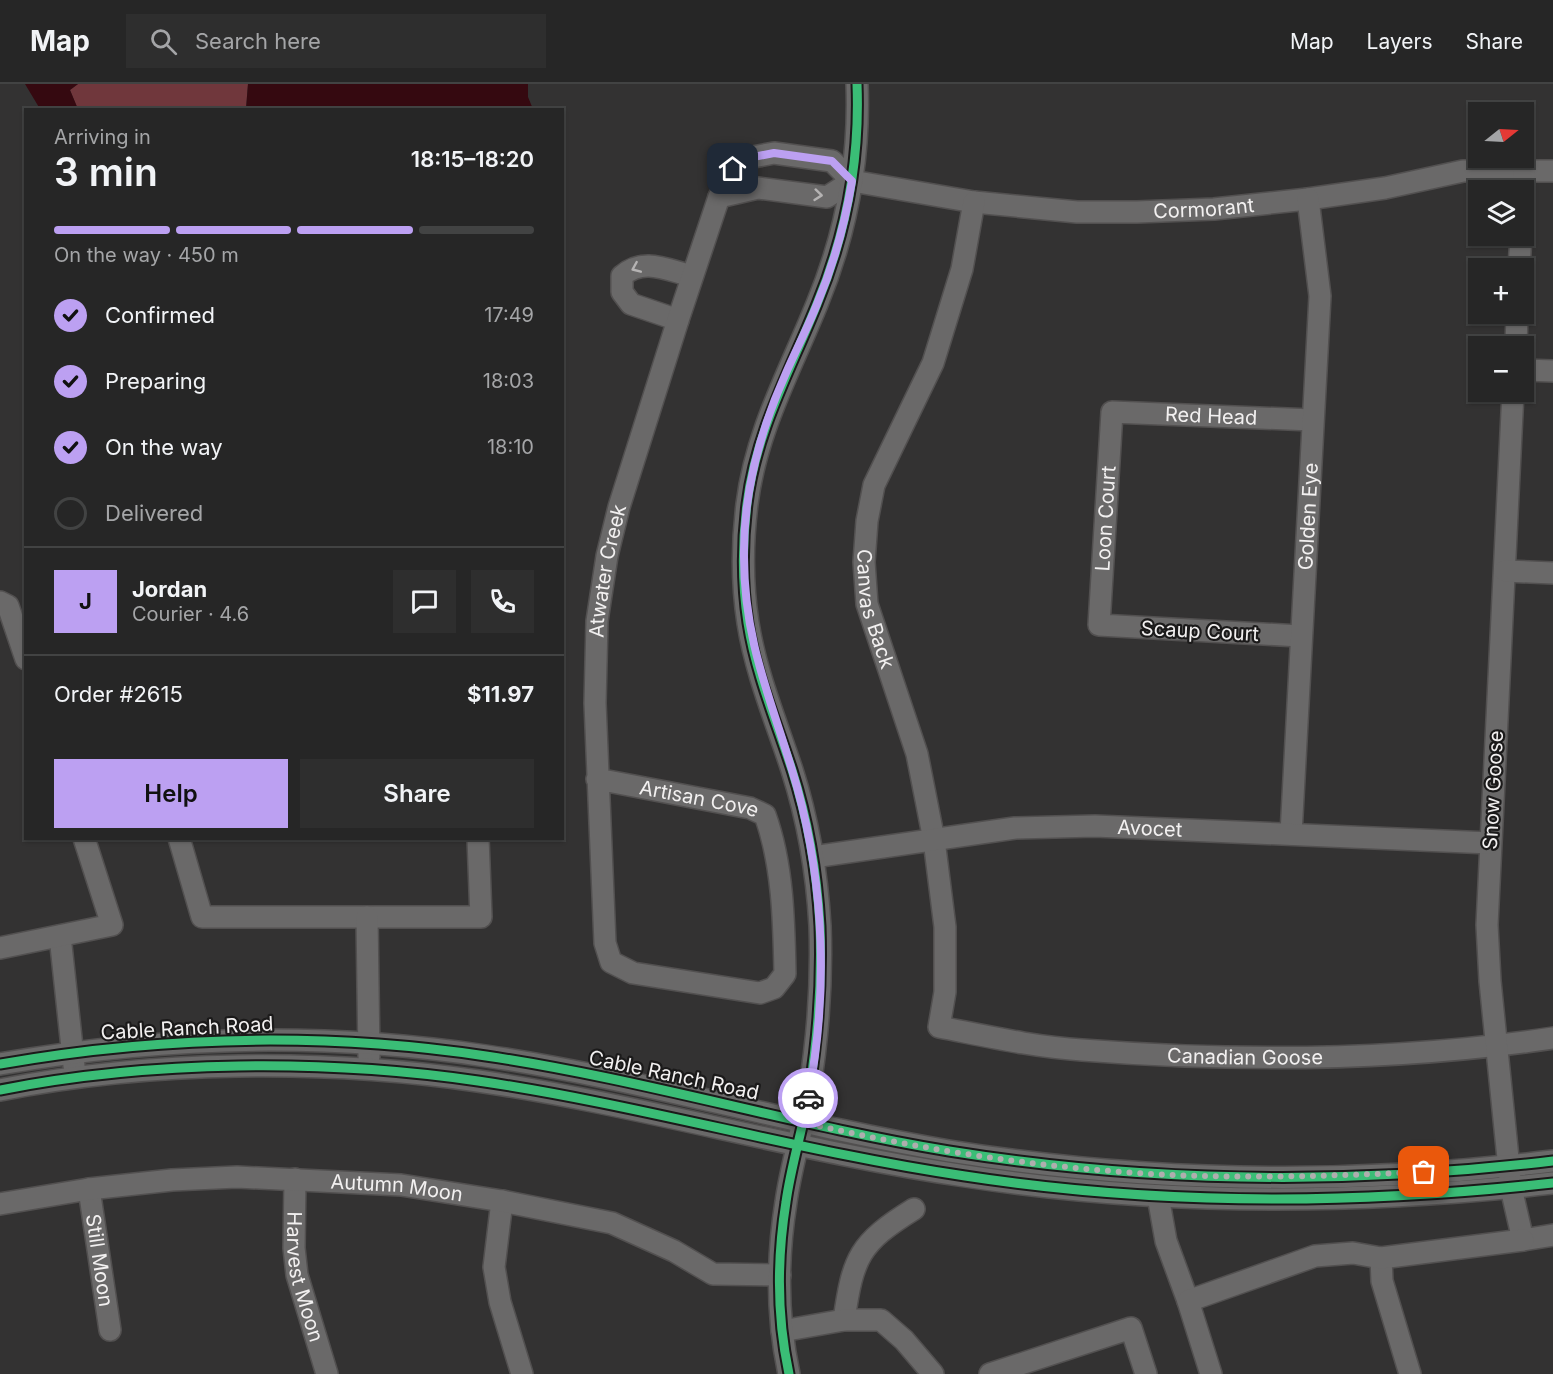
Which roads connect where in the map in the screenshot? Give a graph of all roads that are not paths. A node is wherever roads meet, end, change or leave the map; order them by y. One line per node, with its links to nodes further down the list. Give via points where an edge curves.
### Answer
1 (857, 84): 5 (street)
2 (791, 155): 5 (street, Atwater Creek, via 832,161); 6 (street); 7 (street, Atwater Creek, via 774,153 748,158 733,169)
3 (1553, 171): 4 (street, Cormorant)
4 (1523, 180): 8 (street, Cormorant, via 1463,171)
5 (852, 181): 6 (street, one-way to 5, via 827,197); 9 (street, Cormorant); 30 (street, via 843,228 827,278 761,439 749,490 744,539 745,598 752,642 796,784)
6 (786, 190): 7 (street, via 758,188)
7 (719, 197): 10 (street, Atwater Creek)
8 (1308, 200): 9 (street, Cormorant, via 1137,212 1077,212); 16 (street, Golden Eye, via 1320,296)
9 (974, 202): 28 (street, Canvas Back, via 962,269 933,363 874,485 864,562 867,604 917,754)
10 (692, 276): 11 (street, Atwater Creek); 11 (street, one-way to 11, via 645,264 632,267 622,276 622,292 631,304)
11 (678, 320): 23 (street, Atwater Creek, via 607,556 597,621)
12 (1534, 370): 13 (street)
13 (1553, 371)
14 (1513, 402): 17 (street, Snow Goose)
15 (1112, 412): 16 (street, Red Head); 20 (street, Loon Court)
16 (1312, 420): 21 (street, Golden Eye)
17 (1505, 571): 18 (street); 29 (street, Snow Goose)
18 (1553, 573)
19 (0, 602): 22 (street, via 8,606)
20 (1100, 625): 21 (street, Scaup Court)
21 (1300, 636): 24 (street, Golden Eye)
22 (24, 653)
23 (597, 779): 34 (street, Artisan Cove, via 750,808 765,815 772,835 783,914 785,974); 34 (street, Atwater Creek, via 605,943 611,962 633,973 760,993)
24 (1291, 834): 28 (street, Avocet, via 1095,826 1015,828); 29 (street, Avocet)
25 (85, 840): 32 (street, via 112,925)
26 (180, 840): 31 (street, via 202,917)
27 (478, 840): 31 (street, via 481,917)
28 (934, 840): 30 (street, Avocet); 35 (street, Canvas Back, via 945,927 945,992)
29 (1490, 843): 38 (street, Snow Goose, via 1487,925)
30 (813, 857): 44 (street, via 820,926 820,989 813,1066)
31 (367, 917): 37 (street)
32 (60, 936): 33 (street); 39 (street)
33 (0, 948)
34 (774, 988)
35 (939, 1027): 38 (street, Canadian Goose, via 1081,1050 1196,1055 1336,1058)
36 (1553, 1038): 38 (street, Canadian Goose)
37 (370, 1044): 39 (street, Cable Ranch Road, via 185,1043); 41 (street); 44 (street, Cable Ranch Road, via 529,1064)
38 (1496, 1046): 47 (street, Snow Goose)
39 (74, 1053): 40 (street, Cable Ranch Road); 42 (street)
40 (0, 1064)
41 (367, 1070): 42 (street, Cable Ranch Road, via 231,1067); 45 (street, Cable Ranch Road, via 510,1086)
42 (75, 1078): 43 (street, Cable Ranch Road)
43 (0, 1090)
44 (802, 1122): 45 (street); 47 (street, Cable Ranch Road, via 962,1153 1151,1174 1325,1176)
45 (797, 1146): 52 (street, Cable Ranch Road, via 967,1177); 59 (street, via 786,1203)
46 (1553, 1161): 47 (street, Cable Ranch Road)
47 (1509, 1165): 50 (street, Snow Goose)
48 (295, 1179): 51 (street, Autumn Moon, via 172,1180); 53 (street, Autumn Moon, via 402,1185); 64 (street, Harvest Moon, via 297,1275)
49 (1553, 1183): 50 (street, Cable Ranch Road)
50 (1511, 1188): 52 (street, Cable Ranch Road, via 1357,1199); 57 (street, Snow Goose)
51 (89, 1190): 54 (street, Autumn Moon); 62 (street, Still Moon)
52 (1158, 1196): 60 (street, via 1166,1240)
53 (502, 1201): 59 (street, Autumn Moon, via 612,1223 713,1274); 65 (street, via 494,1267 500,1302)
54 (0, 1204)
55 (914, 1209): 61 (street, via 870,1241 854,1264)
56 (1553, 1235): 57 (street)
57 (1523, 1240): 58 (street)
58 (1381, 1258): 60 (street, via 1353,1253 1315,1256); 71 (street, via 1382,1281)
59 (780, 1275): 63 (street)
60 (1188, 1301): 70 (street)
61 (844, 1320): 63 (street); 67 (street, via 881,1320)
62 (110, 1330)
63 (782, 1331): 66 (street)
64 (327, 1374)
65 (522, 1374)
66 (789, 1374)
67 (933, 1374)
68 (990, 1374): 69 (street, via 1131,1328)
69 (1146, 1374)
70 (1211, 1374)
71 (1410, 1374)

